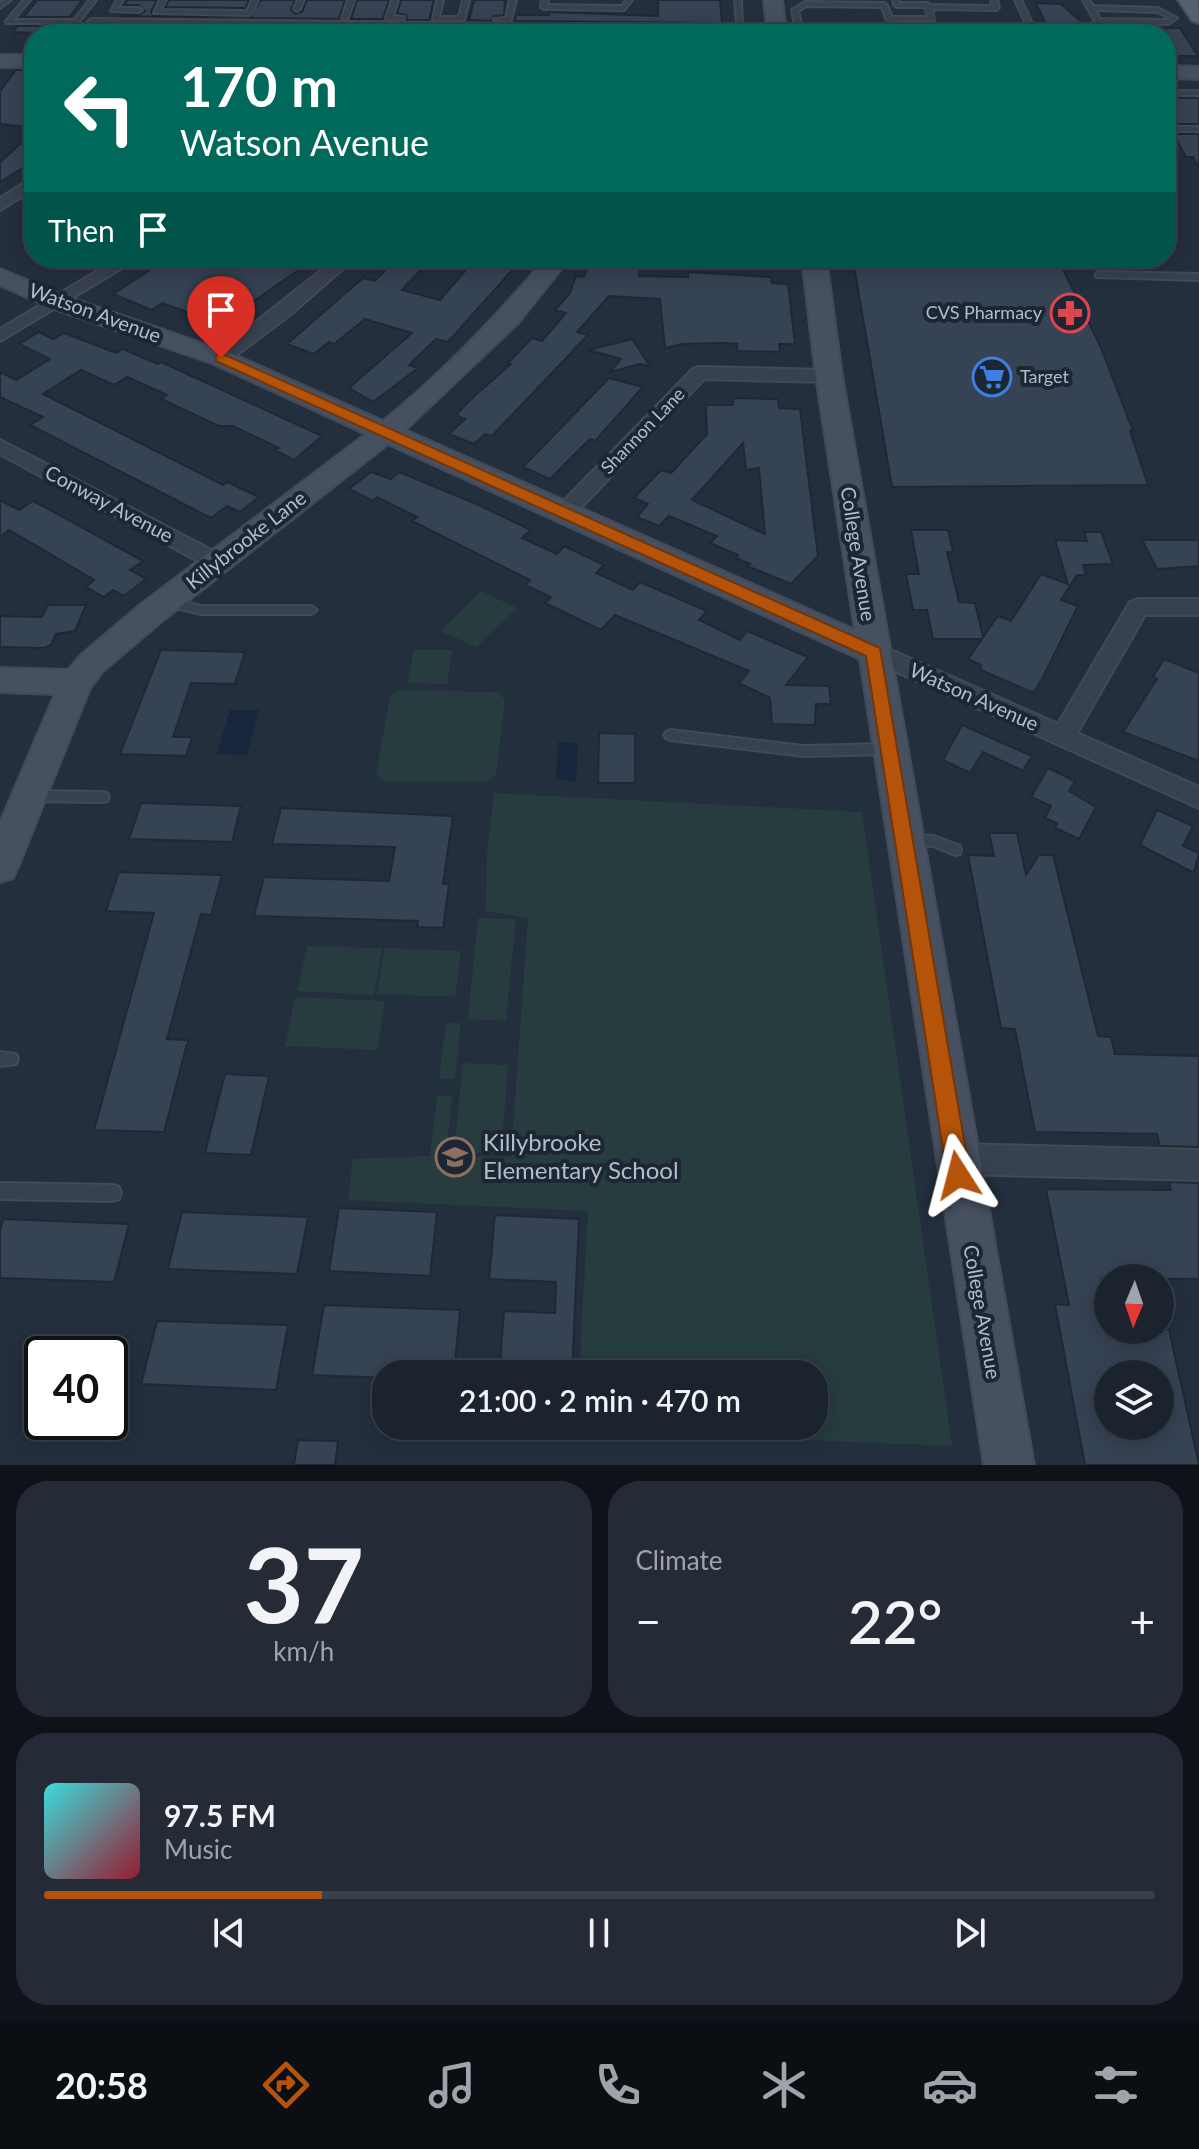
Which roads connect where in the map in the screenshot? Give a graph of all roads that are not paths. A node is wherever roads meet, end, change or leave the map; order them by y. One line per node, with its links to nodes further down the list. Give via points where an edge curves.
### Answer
1 (8, 0): 24 (lane)
2 (27, 0): 3 (lane, via 8,22 76,22)
3 (93, 0)
4 (120, 0): 28 (lane, via 113,10)
5 (163, 0): 29 (lane, via 156,12)
6 (214, 0): 29 (lane)
7 (255, 0): 29 (lane, via 249,13)
8 (301, 0): 27 (lane)
9 (351, 0): 31 (lane)
10 (395, 0): 32 (lane, via 389,18)
11 (440, 0): 32 (lane)
12 (466, 0): 33 (lane)
13 (513, 0): 33 (lane, via 509,20)
14 (545, 0): 15 (lane, via 544,7 624,8)
15 (629, 0)
16 (738, 0): 35 (lane)
17 (773, 0): 38 (street)
18 (994, 0): 25 (lane, via 996,8)
19 (1018, 0): 42 (lane)
20 (1086, 0): 26 (lane)
21 (1188, 0): 30 (main road)
22 (896, 2): 23 (lane); 25 (lane)
23 (884, 5): 39 (lane, via 805,4 795,10); 40 (lane, via 889,19)
24 (0, 6)
25 (928, 7): 41 (lane)
26 (1091, 8): 34 (lane); 34 (lane, via 1158,10 1174,18)
27 (297, 9)
28 (139, 10)
29 (207, 12)
30 (1199, 17)
31 (345, 18)
32 (435, 19): 33 (lane)
33 (462, 19)
34 (1098, 21): 43 (lane)
35 (740, 23)
36 (88, 24): 37 (lane)
37 (297, 24)
38 (776, 24)
39 (798, 24)
40 (921, 24)
41 (933, 24)
42 (1030, 24)
43 (1100, 24)
44 (0, 61): 45 (street)
45 (24, 61)
46 (1176, 72): 47 (street)
47 (1199, 73)
48 (1176, 93): 49 (lane)
49 (1199, 93)
50 (1176, 122): 51 (lane)
51 (1199, 122)
52 (1176, 129): 53 (lane)
53 (1199, 129)
54 (24, 189): 55 (street)
55 (0, 205)
56 (114, 268): 63 (street)
57 (335, 268): 65 (street)
58 (550, 268): 67 (street, Killybrooke Lane, via 487,342)
59 (815, 268): 66 (street, College Avenue)
60 (1099, 275): 62 (lane)
61 (0, 276): 63 (street, Watson Avenue)
62 (1199, 277)
63 (58, 302): 64 (street); 65 (street, Watson Avenue)
64 (0, 336)
65 (221, 358): 67 (street, Watson Avenue)
66 (829, 376): 69 (street, Shannon Lane, via 699,373); 74 (street, College Avenue)
67 (385, 431): 69 (street, Watson Avenue); 70 (street, Killybrooke Lane)
68 (0, 446): 70 (street, Conway Avenue)
69 (564, 513): 74 (street, Watson Avenue)
70 (217, 562): 71 (street, Killybrooke Lane)
71 (166, 602): 73 (lane, via 201,610); 76 (street, Killybrooke Lane, via 117,640)
72 (1199, 607): 78 (street, via 1138,607)
73 (311, 610)
74 (874, 652): 78 (street, Watson Avenue); 79 (street, College Avenue)
75 (0, 680): 76 (street)
76 (76, 683): 80 (street, Killybrooke Lane)
77 (670, 735): 79 (lane, via 803,751)
78 (1063, 736): 82 (street, Watson Avenue)
79 (890, 749): 83 (street, College Avenue)
80 (30, 796): 81 (lane); 85 (street, Killybrooke Lane)
81 (103, 797)
82 (1199, 798)
83 (904, 839): 84 (lane, via 934,841); 86 (street, College Avenue)
84 (955, 850)
85 (0, 867)
86 (956, 1159): 87 (street); 90 (street, College Avenue)
87 (1199, 1165)
88 (0, 1191): 89 (lane)
89 (113, 1193)
90 (1009, 1465)

